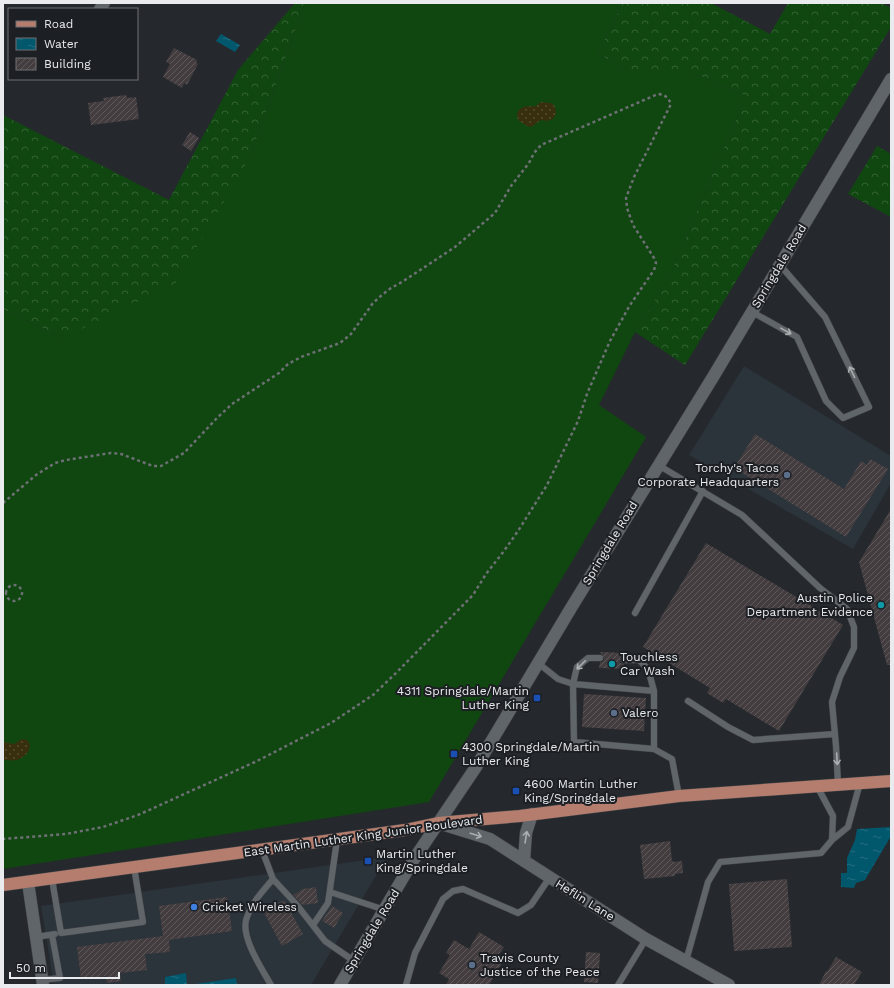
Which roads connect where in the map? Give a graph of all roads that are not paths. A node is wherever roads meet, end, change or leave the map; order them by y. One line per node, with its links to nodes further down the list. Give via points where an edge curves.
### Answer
1 (891, 79): 2 (main road, Springdale Road)
2 (780, 265): 3 (main road, Springdale Road); 3 (lane, one-way to 2, via 797,337 826,401 843,418 869,407 825,317)
3 (752, 312): 4 (main road, Springdale Road)
4 (658, 465): 5 (lane); 9 (main road, Springdale Road)
5 (703, 491): 6 (lane); 13 (lane, via 742,515 847,610 854,627 854,648 840,677 832,702)
6 (635, 613)
7 (600, 658): 10 (lane, one-way to 10, via 588,658 576,667)
8 (624, 660): 11 (lane, via 639,660 648,669)
9 (538, 663): 10 (lane, via 558,679); 21 (main road, Springdale Road, via 476,768)
10 (573, 684): 11 (lane); 14 (lane, via 574,742)
11 (654, 691): 14 (lane)
12 (688, 701): 13 (lane, via 753,740)
13 (835, 734): 17 (lane, one-way to 17)
14 (654, 749): 19 (lane, via 672,759)
15 (891, 781): 16 (main road, East Martin Luther King Junior Boulevard)
16 (860, 783): 17 (main road, East Martin Luther King Junior Boulevard); 23 (lane, via 848,827)
17 (838, 784): 18 (main road, East Martin Luther King Junior Boulevard)
18 (818, 786): 19 (main road, East Martin Luther King Junior Boulevard); 23 (lane, via 833,816)
19 (679, 796): 20 (main road, East Martin Luther King Junior Boulevard)
20 (532, 814): 21 (main road, East Martin Luther King Junior Boulevard); 25 (main road, one-way to 20, via 526,833)
21 (438, 823): 22 (main road, East Martin Luther King Junior Boulevard); 25 (main road, Heflin Lane, one-way to 25, via 490,839); 33 (main road, Springdale Road)
22 (337, 840): 24 (main road, East Martin Luther King Junior Boulevard); 32 (lane)
23 (832, 840): 40 (lane, via 821,853 720,862 708,882)
24 (262, 850): 26 (main road, East Martin Luther King Junior Boulevard); 29 (lane)
25 (524, 861): 27 (main road, Heflin Lane)
26 (134, 867): 28 (main road, East Martin Luther King Junior Boulevard); 35 (lane, via 143,922)
27 (550, 877): 38 (main road, Heflin Lane); 44 (lane, via 531,905 518,913 463,889 453,891 443,899 415,953)
28 (52, 879): 30 (main road, East Martin Luther King Junior Boulevard); 35 (lane)
29 (273, 879): 34 (lane); 42 (lane, via 254,902 246,918 245,929 252,953)
30 (28, 882): 31 (main road, East Martin Luther King Junior Boulevard); 37 (main road)
31 (3, 886)
32 (330, 892): 33 (lane); 34 (lane, via 328,903)
33 (385, 910): 39 (main road, Springdale Road)
34 (313, 925): 39 (lane, via 325,941)
35 (61, 933): 36 (lane)
36 (52, 935): 37 (lane); 41 (lane, via 60,978)
37 (36, 937): 41 (main road)
38 (646, 938): 40 (main road, Heflin Lane); 45 (lane)
39 (354, 961): 43 (main road, Springdale Road)
40 (686, 961): 46 (main road, Heflin Lane)
41 (43, 982)
42 (271, 985)
43 (340, 985)
44 (406, 985)
45 (618, 985)
46 (729, 985)

